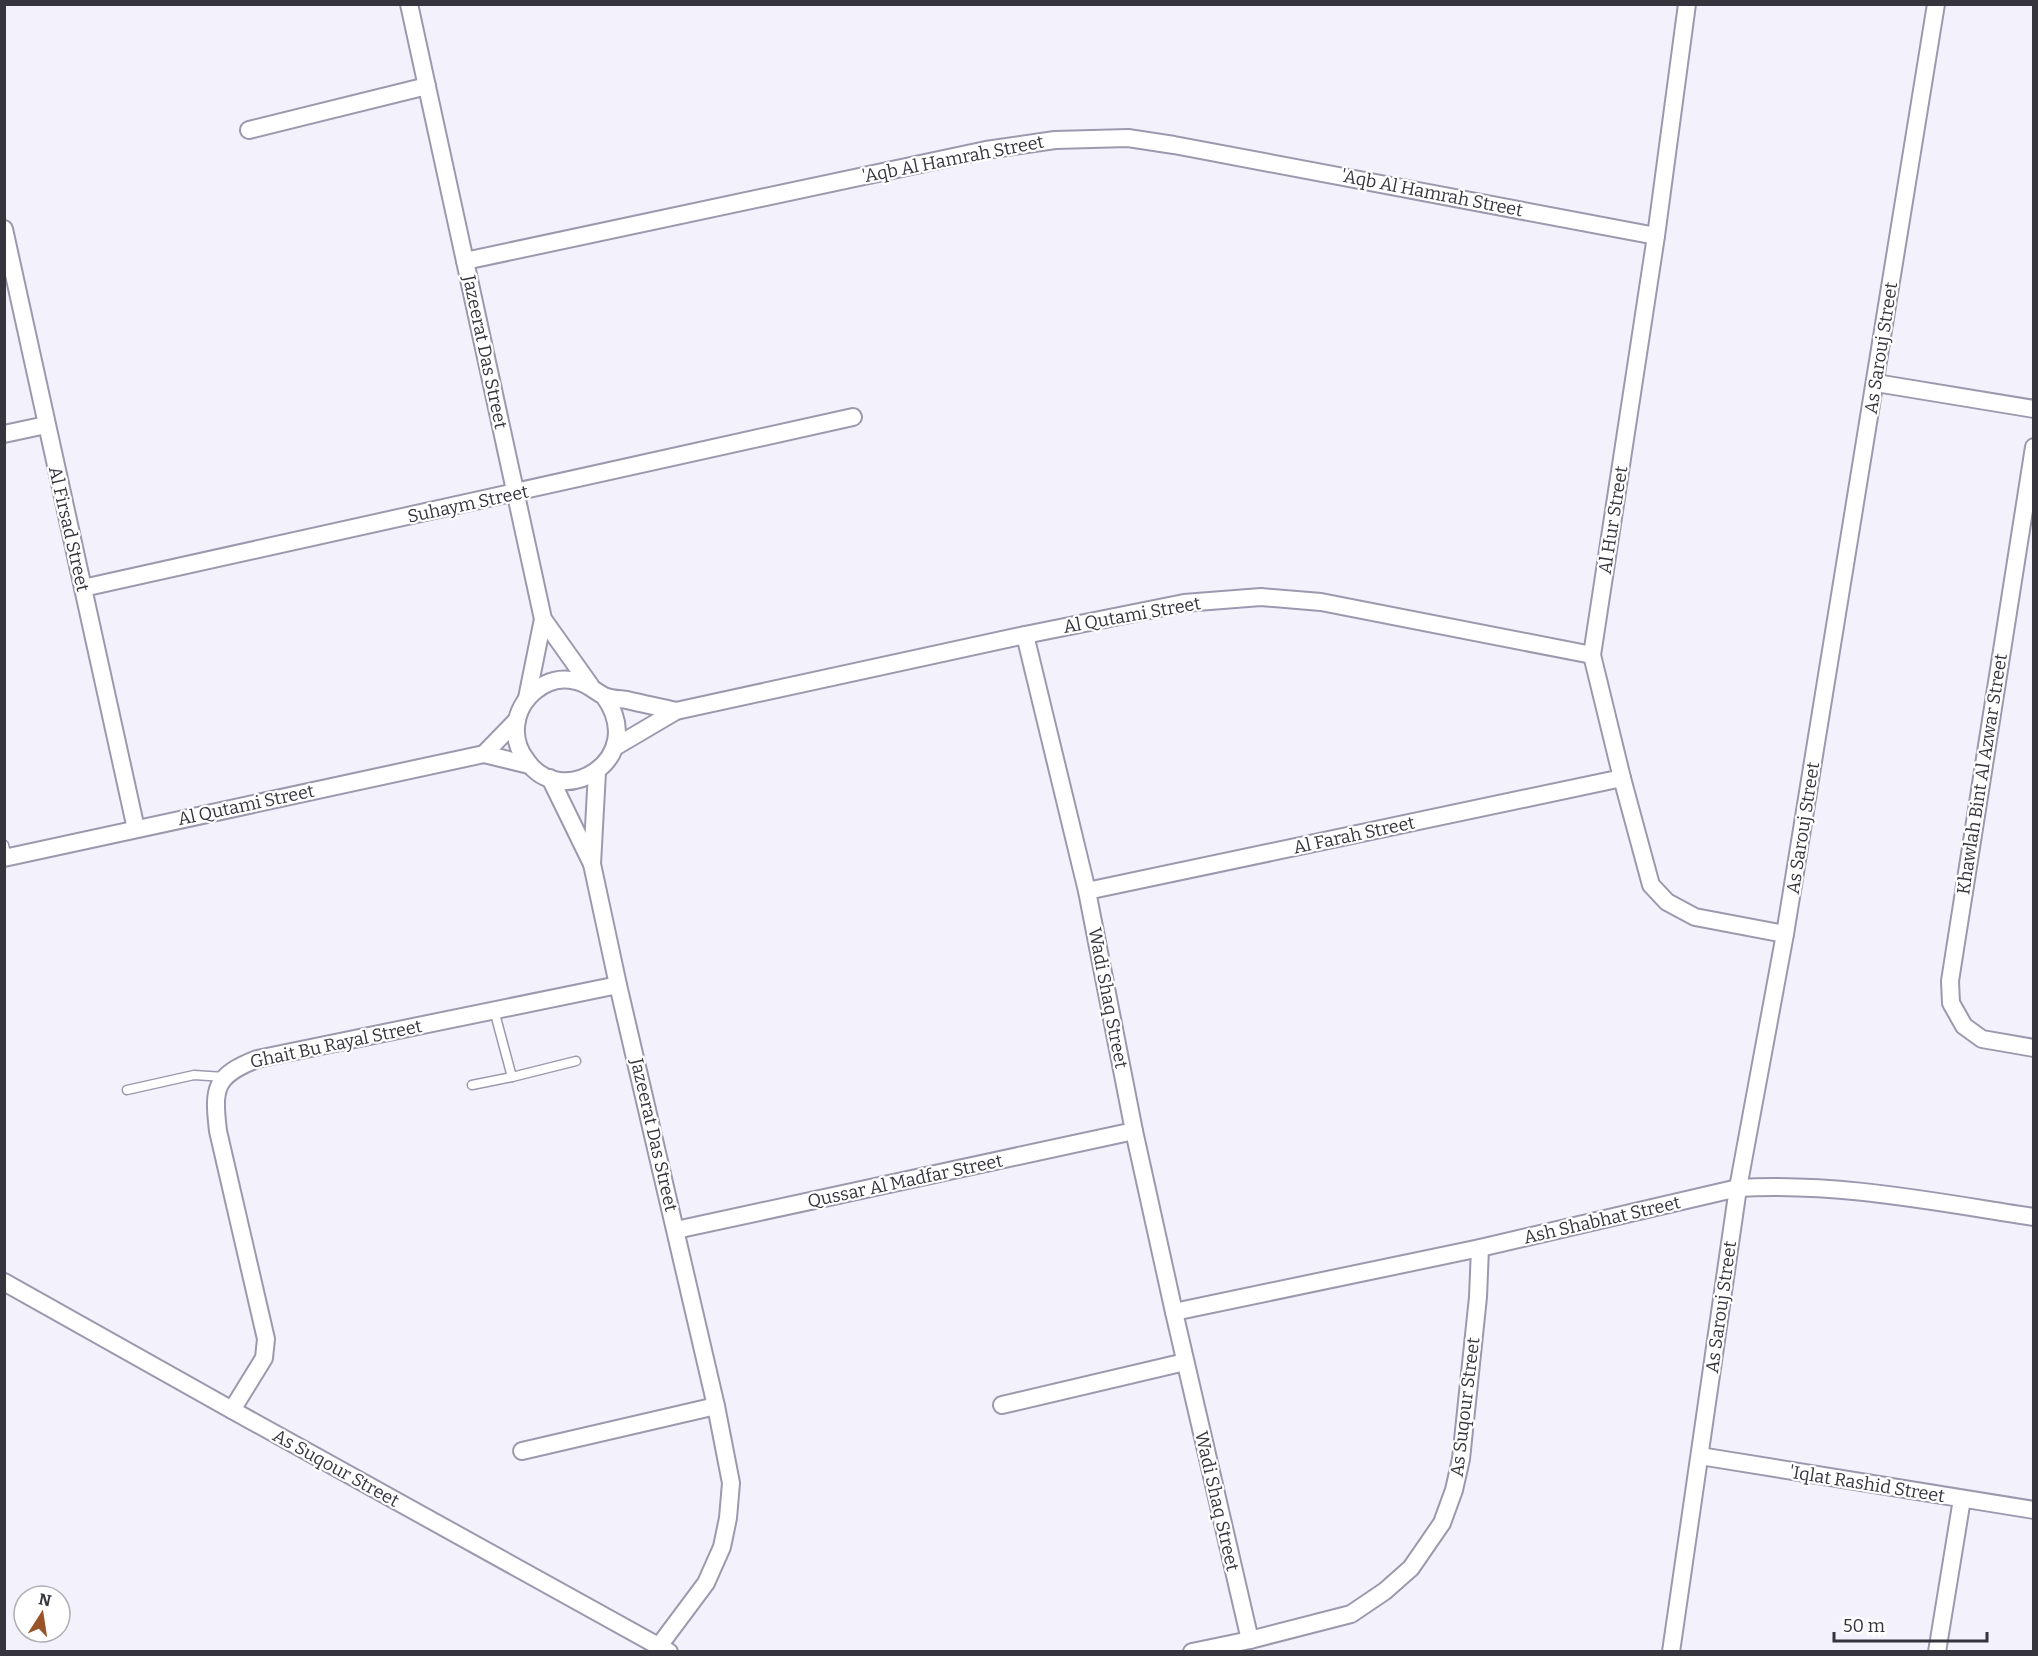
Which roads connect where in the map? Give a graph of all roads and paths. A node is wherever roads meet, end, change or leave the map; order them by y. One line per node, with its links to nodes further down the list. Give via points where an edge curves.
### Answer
1 (409, 4): 4 (street, Jazeerat Das Street)
2 (1687, 4): 7 (street, Al Hur Street)
3 (1936, 4): 9 (street, As Sarouj Street)
4 (427, 86): 5 (street); 8 (street, Jazeerat Das Street)
5 (249, 130)
6 (4, 229): 12 (street, Al Firsad Street)
7 (1656, 236): 8 (street, 'Aqb Al Hamrah Street, via 1174,145 1117,139 1055,140 986,150); 19 (street, Al Hur Street)
8 (465, 261): 15 (street, Jazeerat Das Street)
9 (1876, 383): 10 (street); 35 (street, As Sarouj Street)
10 (2034, 410)
11 (853, 417): 15 (street, Suhaym Street)
12 (46, 425): 13 (street); 16 (street, Al Firsad Street)
13 (4, 434)
14 (2034, 447): 38 (street, Khawlah Bint Al Azwar Street, via 1950,981 1951,1003 1964,1026 1982,1039)
15 (516, 493): 16 (street, Suhaym Street); 17 (street, Jazeerat Das Street)
16 (83, 588): 31 (street, Al Firsad Street)
17 (543, 619): 20 (street, Jazeerat Das Street); 22 (street, Jazeerat Das Street)
18 (1025, 635): 19 (street, Al Qutami Street, via 1184,603 1261,597 1321,602); 23 (street, Al Qutami Street); 34 (street, Wadi Shaq Street)
19 (1592, 655): 30 (street, Al Hur Street)
20 (590, 685): 21 (street); 22 (street, via 556,680)
21 (604, 696): 23 (street, Al Qutami Street); 25 (street, via 617,719)
22 (527, 698): 24 (street)
23 (676, 711): 25 (street, Al Qutami Street)
24 (517, 720): 26 (street); 27 (street, via 520,752)
25 (615, 747): 28 (street)
26 (484, 754): 27 (street, Al Qutami Street); 31 (street, Al Qutami Street)
27 (529, 765): 29 (street)
28 (597, 771): 29 (street, via 582,779); 33 (street, Jazeerat Das Street)
29 (550, 778): 33 (street, Jazeerat Das Street)
30 (1622, 778): 34 (street, Al Farah Street); 35 (street, Al Hur Street, via 1651,885 1666,902 1695,917)
31 (136, 829): 32 (street, Al Qutami Street)
32 (5, 854)
33 (592, 864): 36 (street, Jazeerat Das Street)
34 (1087, 891): 44 (street, Wadi Shaq Street)
35 (1785, 934): 45 (street, As Sarouj Street)
36 (618, 985): 37 (street, Ghait Bu Rayal Street); 47 (street, Jazeerat Das Street)
37 (494, 1010): 40 (street, Ghait Bu Rayal Street, via 257,1059); 41 (lane)
38 (2034, 1048)
39 (576, 1061): 41 (lane)
40 (224, 1077): 43 (lane, via 194,1076); 54 (street, via 214,1099 218,1131 266,1339 264,1358)
41 (512, 1077): 42 (lane)
42 (472, 1085)
43 (127, 1090)
44 (1134, 1131): 47 (street, Qussar Al Madfar Street); 50 (street, Wadi Shaq Street)
45 (1738, 1188): 46 (street, Ash Shabhat Street, via 1779,1185 1841,1189); 48 (street, Ash Shabhat Street); 56 (street, As Sarouj Street)
46 (2034, 1217)
47 (676, 1230): 53 (street, Jazeerat Das Street)
48 (1480, 1248): 50 (street, Ash Shabhat Street); 59 (street, As Suqour Street, via 1461,1459 1442,1523 1411,1568 1351,1614)
49 (4, 1282): 54 (street, As Suqour Street)
50 (1174, 1312): 51 (street, Wadi Shaq Street)
51 (1185, 1362): 52 (street); 59 (street, Wadi Shaq Street)
52 (1002, 1405)
53 (716, 1406): 55 (street); 60 (street, Jazeerat Das Street, via 731,1484 722,1547 705,1583)
54 (232, 1410): 60 (street, As Suqour Street)
55 (522, 1451)
56 (1700, 1456): 57 (street, 'Iqlat Rashid Street); 62 (street, As Sarouj Street)
57 (1962, 1499): 58 (street, 'Iqlat Rashid Street); 63 (street)
58 (2034, 1510)
59 (1250, 1640): 61 (street, As Suqour Street)
60 (664, 1649)
61 (1192, 1652)
62 (1671, 1652)
63 (1937, 1652)

